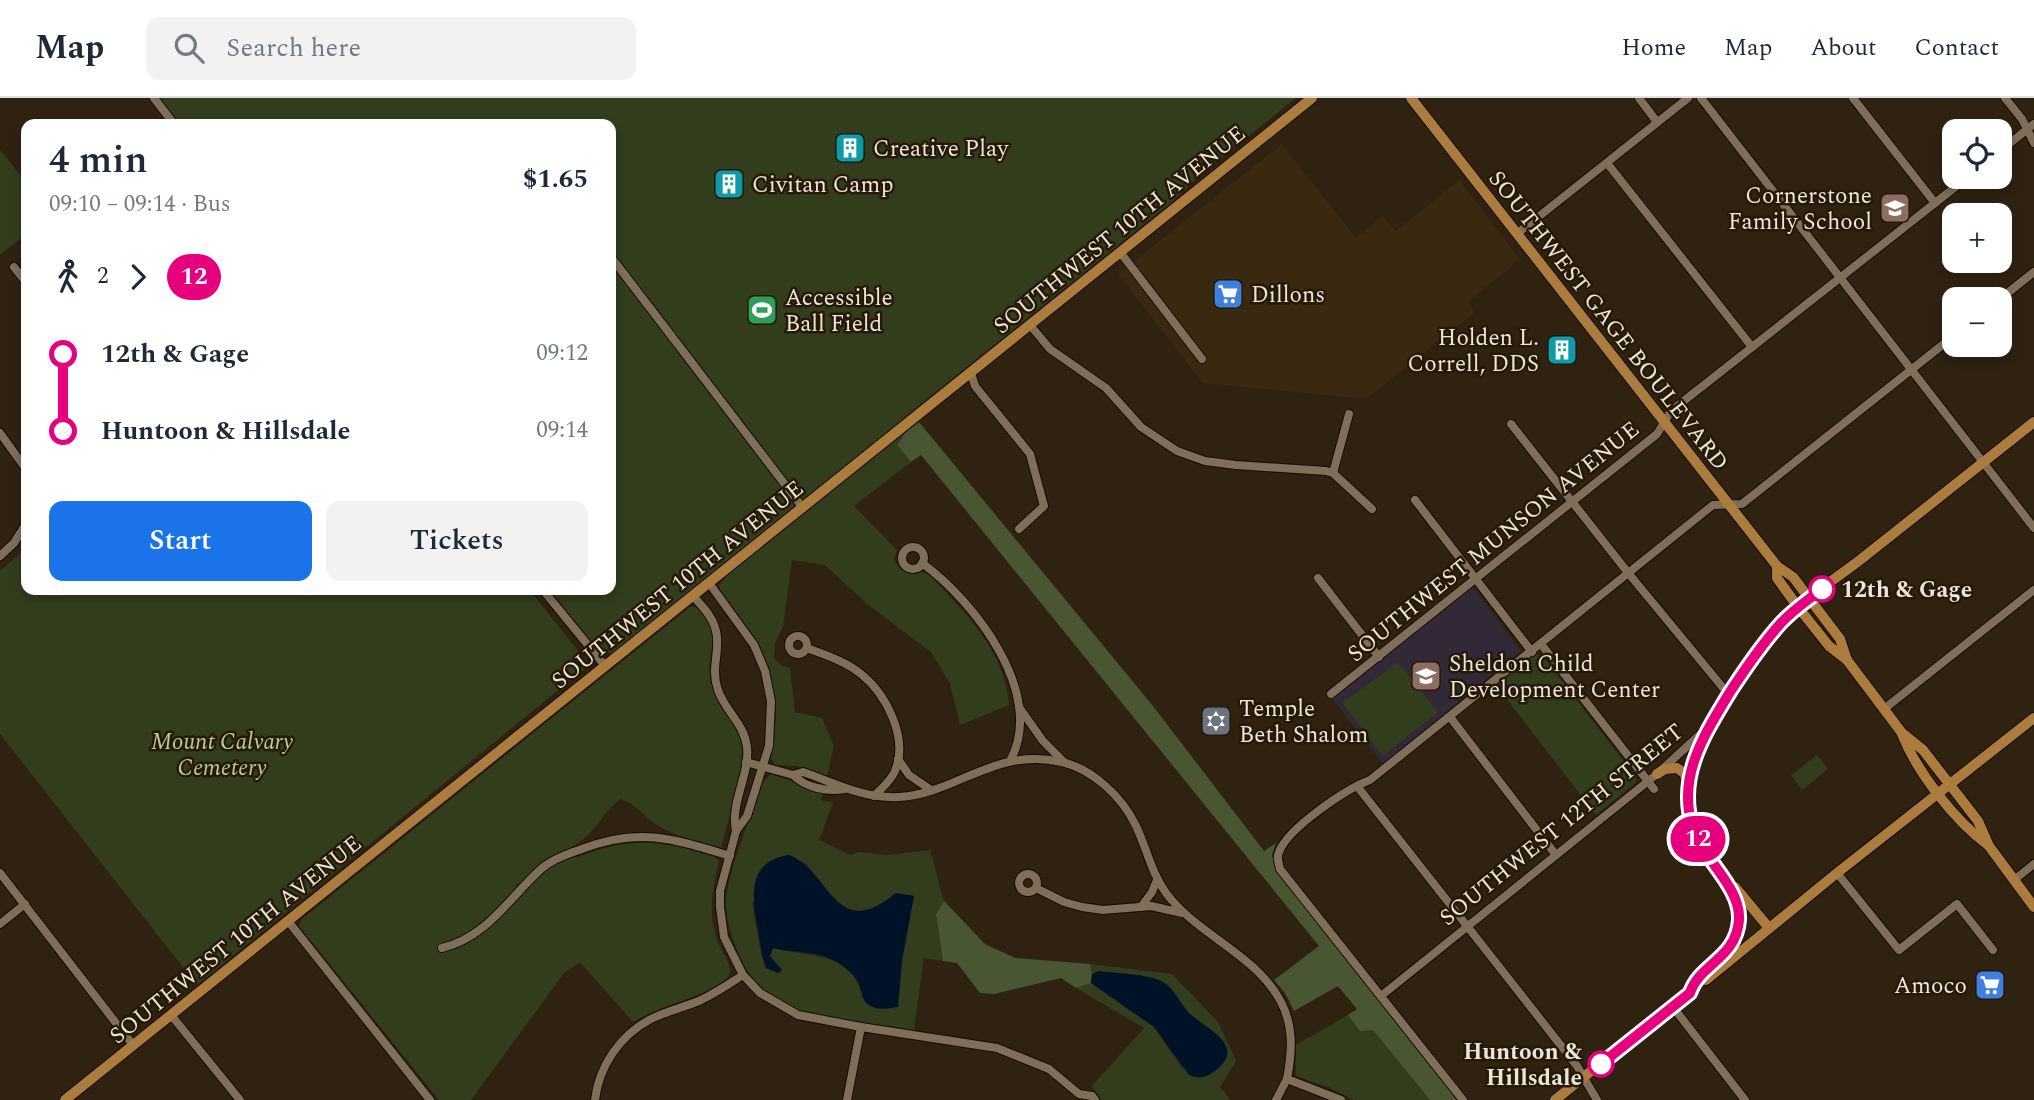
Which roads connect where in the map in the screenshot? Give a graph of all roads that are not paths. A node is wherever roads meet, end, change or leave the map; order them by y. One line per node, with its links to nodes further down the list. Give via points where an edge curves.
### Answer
1 (154, 98): 9 (street)
2 (1312, 98): 18 (main road, SOUTHWEST 10TH AVENUE)
3 (1411, 98): 17 (main road, SOUTHWEST GAGE BOULEVARD)
4 (1639, 98): 10 (street)
5 (1688, 98): 10 (street)
6 (1702, 98): 23 (street)
7 (1853, 98): 16 (street)
8 (2005, 98): 11 (street)
9 (170, 119)
10 (1657, 122): 14 (street)
11 (2030, 127): 12 (street); 13 (street)
12 (2012, 141)
13 (2034, 143)
14 (1606, 163): 17 (street); 27 (street)
15 (1953, 189): 16 (street, SOUTHWEST MUNSON AVENUE)
16 (1935, 203): 23 (street, SOUTHWEST MUNSON AVENUE)
17 (1518, 233): 32 (main road, SOUTHWEST GAGE BOULEVARD)
18 (1120, 253): 25 (main road, SOUTHWEST 10TH AVENUE); 28 (street)
19 (616, 264): 42 (street)
20 (14, 267): 22 (street)
21 (2034, 272): 24 (street)
22 (21, 276)
23 (1842, 277): 27 (street, SOUTHWEST MUNSON AVENUE); 29 (street)
24 (2012, 289)
25 (1030, 325): 30 (main road, SOUTHWEST 10TH AVENUE); 38 (street, via 1050,349 1106,388 1141,427 1177,452 1236,466)
26 (1942, 346): 29 (street)
27 (1752, 347): 32 (street, SOUTHWEST MUNSON AVENUE, via 1671,411)
28 (1202, 359)
29 (1913, 369): 37 (street); 41 (street, via 1742,504)
30 (971, 373): 42 (main road, SOUTHWEST 10TH AVENUE); 45 (street, via 975,386 1030,454 1044,506)
31 (1349, 414): 38 (street)
32 (1665, 422): 40 (street, SOUTHWEST MUNSON AVENUE, via 1657,434); 41 (main road, SOUTHWEST GAGE BOULEVARD)
33 (2034, 422): 37 (main road, SOUTHWEST 12TH STREET)
34 (1511, 424): 40 (street)
35 (0, 433): 36 (street)
36 (21, 455)
37 (1983, 462): 44 (street); 57 (main road, SOUTHWEST 12TH STREET)
38 (1332, 473): 43 (street)
39 (1415, 500): 52 (street)
40 (1572, 502): 50 (street); 52 (street, SOUTHWEST MUNSON AVENUE)
41 (1728, 504): 49 (main road, SOUTHWEST GAGE BOULEVARD); 50 (street, via 1713,505)
42 (803, 508): 53 (main road, SOUTHWEST 10TH AVENUE)
43 (1372, 509)
44 (2034, 527)
45 (1019, 529)
46 (21, 534): 47 (street)
47 (0, 556)
48 (922, 563): 67 (street, via 940,577 997,645)
49 (1777, 566): 57 (main road, SOUTHWEST GAGE BOULEVARD, via 1793,577); 58 (main road, SOUTHWEST GAGE BOULEVARD, via 1777,578)
50 (1629, 574): 59 (street); 66 (street)
51 (1318, 578): 62 (street)
52 (1475, 579): 61 (street); 62 (street, SOUTHWEST MUNSON AVENUE)
53 (709, 583): 56 (main road, SOUTHWEST 10TH AVENUE); 77 (street, via 747,633 765,671 771,723)
54 (2034, 590): 68 (street)
55 (547, 595): 64 (street)
56 (692, 596): 64 (main road, SOUTHWEST 10TH AVENUE); 75 (street, via 716,630 715,679 744,735)
57 (1809, 598): 58 (main road, SOUTHWEST 12TH STREET); 63 (main road, SOUTHWEST GAGE BOULEVARD, via 1840,639)
58 (1798, 607): 63 (main road, SOUTHWEST GAGE BOULEVARD, via 1829,646); 66 (main road, SOUTHWEST 12TH STREET, via 1780,624)
59 (1541, 644): 61 (street); 79 (street)
60 (807, 648): 73 (street, via 853,668 873,685 892,718)
61 (1532, 652): 69 (street)
62 (1379, 657): 65 (street, SOUTHWEST MUNSON AVENUE)
63 (1847, 660): 68 (main road, SOUTHWEST GAGE BOULEVARD)
64 (605, 666): 102 (main road, SOUTHWEST 10TH AVENUE)
65 (1331, 694)
66 (1729, 695): 71 (main road, SOUTHWEST 12TH STREET)
67 (1018, 705): 74 (street, via 1018,742); 76 (street)
68 (1884, 709): 72 (main road, SOUTHWEST GAGE BOULEVARD)
69 (1450, 717): 82 (street); 89 (street)
70 (2034, 718): 81 (main road)
71 (1710, 724): 78 (street, SOUTHWEST 12TH STREET); 80 (main road)
72 (1902, 733): 81 (main road, SOUTHWEST GAGE BOULEVARD, via 1923,750); 85 (main road, SOUTHWEST GAGE BOULEVARD, via 1911,757)
73 (898, 759): 84 (street, via 909,775); 86 (street, via 890,779)
74 (1010, 761): 76 (street); 84 (street)
75 (746, 762): 77 (street); 87 (street, via 734,817)
76 (1065, 763): 95 (street, via 1092,776 1121,802)
77 (763, 767): 86 (street, via 815,787); 87 (street, via 747,816)
78 (1657, 774): 79 (street, SOUTHWEST 12TH STREET); 80 (main road, via 1677,768)
79 (1648, 781): 83 (street); 89 (street, SOUTHWEST 12TH STREET)
80 (1688, 784): 90 (main road, via 1691,821)
81 (1950, 785): 85 (main road); 88 (main road, SOUTHWEST GAGE BOULEVARD, via 1978,821)
82 (1357, 786): 104 (street); 110 (street, via 1291,832 1278,854 1280,869)
83 (1654, 789)
84 (931, 790): 86 (street, via 899,797)
85 (1939, 793): 88 (main road, SOUTHWEST GAGE BOULEVARD, via 1967,830); 94 (main road)
86 (874, 796)
87 (736, 831): 91 (street)
88 (1989, 846): 96 (main road, SOUTHWEST GAGE BOULEVARD)
89 (1556, 855): 104 (street, SOUTHWEST 12TH STREET)
90 (1707, 855): 105 (main road); 109 (main road, via 1733,893 1738,925 1728,949 1693,983)
91 (730, 856): 106 (street, via 652,836 601,841 542,867 474,936); 108 (street, via 720,907 724,937)
92 (2034, 863): 96 (street)
93 (0, 873): 98 (street)
94 (1837, 873): 105 (main road); 107 (street, via 1899,950 1957,904)
95 (1157, 880): 100 (street); 101 (street)
96 (2014, 880): 99 (main road, SOUTHWEST GAGE BOULEVARD)
97 (1036, 888): 100 (street, via 1082,907)
98 (25, 904): 103 (street); 114 (street)
99 (2034, 906)
100 (1140, 907): 101 (street)
101 (1185, 914): 116 (street, via 1275,991 1290,1029)
102 (288, 921): 112 (main road, SOUTHWEST 10TH AVENUE); 120 (street)
103 (0, 924)
104 (1467, 926): 110 (street, SOUTHWEST 12TH STREET); 115 (street)
105 (1769, 928): 109 (main road)
106 (442, 948)
107 (1993, 950)
108 (743, 975): 113 (street, via 785,1010); 121 (street, via 715,993 650,1019 629,1034 603,1070)
109 (1690, 993): 111 (main road)
110 (1381, 996): 126 (street)
111 (1672, 1007): 115 (main road); 129 (street)
112 (171, 1015): 114 (main road, SOUTHWEST 10TH AVENUE); 119 (street)
113 (861, 1027): 117 (street, via 998,1048 1049,1069); 122 (street)
114 (133, 1045): 118 (main road, SOUTHWEST 10TH AVENUE)
115 (1583, 1078): 127 (main road); 128 (street)
116 (1287, 1079): 124 (street); 125 (street)
117 (1079, 1097): 123 (street)
118 (65, 1100)
119 (240, 1100)
120 (430, 1100)
121 (595, 1100)
122 (847, 1100)
123 (1095, 1100)
124 (1276, 1100)
125 (1341, 1100)
126 (1463, 1100)
127 (1555, 1100)
128 (1597, 1100)
129 (1745, 1100)

